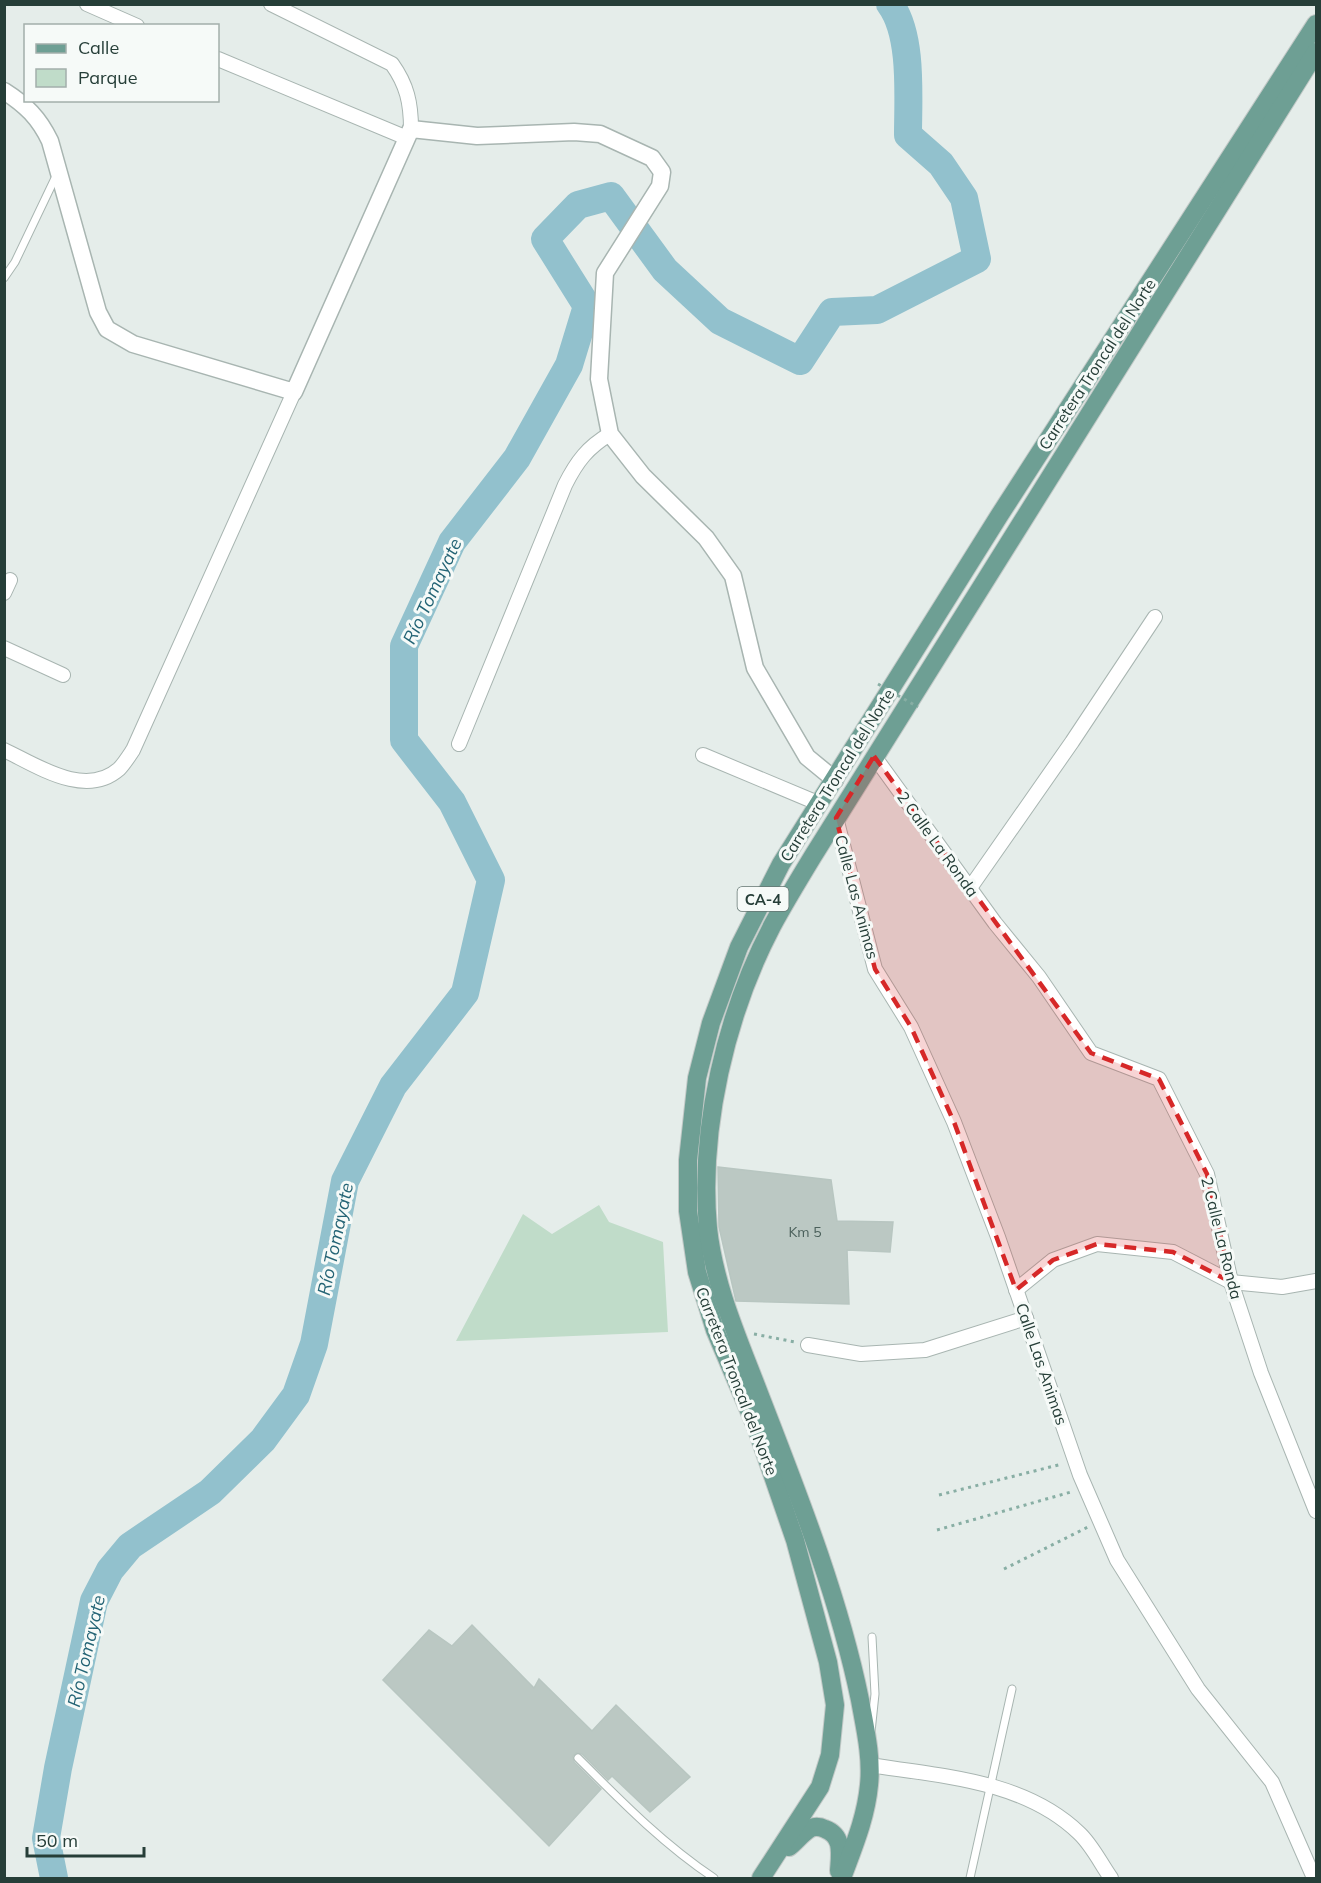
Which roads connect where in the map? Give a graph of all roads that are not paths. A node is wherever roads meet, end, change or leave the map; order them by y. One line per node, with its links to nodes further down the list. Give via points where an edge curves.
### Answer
1 (87, 4): 3 (street)
2 (271, 4): 8 (street, via 392,64 405,82 411,110)
3 (132, 24)
4 (1317, 24): 22 (main road, Carretera Troncal del Norte / CA-4, via 999,516)
5 (1317, 52): 21 (main road, Carretera Troncal del Norte / CA-4)
6 (219, 59): 8 (street)
7 (4, 91): 9 (street, via 40,119)
8 (409, 133): 11 (street); 12 (street, via 600,134 632,147 659,165 662,179 656,194 605,273 599,379)
9 (59, 169): 10 (lane); 11 (street, via 98,312 107,329 133,344)
10 (4, 278)
11 (294, 392): 19 (street, via 133,750 118,770 97,780 68,780)
12 (610, 434): 18 (street, via 590,446 565,484); 22 (street, via 644,476 706,538 733,576 755,668 807,758)
13 (10, 580): 14 (street)
14 (4, 593)
15 (1155, 617): 25 (street)
16 (4, 648): 17 (street)
17 (63, 675)
18 (459, 744)
19 (4, 750)
20 (703, 755): 23 (street)
21 (874, 756): 24 (main road, Carretera Troncal del Norte / CA-4); 25 (street, 2 Calle La Ronda)
22 (835, 780): 23 (main road, Carretera Troncal del Norte / CA-4)
23 (820, 804): 38 (main road, Carretera Troncal del Norte / CA-4, via 781,864 721,991 697,1078 688,1160 688,1211 697,1272 715,1330 756,1427 795,1540 834,1695 826,1770 810,1805)
24 (836, 818): 28 (street, Calle Las Animas, via 876,969 910,1027 954,1122); 34 (main road, Carretera Troncal del Norte / CA-4, via 772,926 734,1022 714,1096 709,1134 708,1230 715,1271 829,1589 855,1678)
25 (970, 888): 27 (street, 2 Calle La Ronda, via 1039,977 1091,1053 1159,1079 1207,1174)
26 (1317, 1281): 27 (street, via 1282,1287)
27 (1231, 1282): 28 (street, via 1173,1252 1097,1244 1053,1260); 31 (street, 2 Calle La Ronda, via 1261,1373)
28 (1016, 1290): 29 (street, Calle Las Animas)
29 (1026, 1318): 30 (street, via 925,1350 861,1354); 44 (street, Calle Las Animas, via 1075,1460 1117,1560 1198,1689 1272,1782)
30 (808, 1345)
31 (1317, 1511)
32 (872, 1637): 34 (lane, via 874,1704)
33 (1012, 1689): 37 (lane)
34 (867, 1743): 36 (main road, Carretera Troncal del Norte / CA-4)
35 (578, 1758): 39 (lane, via 655,1833)
36 (869, 1765): 37 (street); 41 (main road, Carretera Troncal del Norte / CA-4, via 862,1821)
37 (991, 1786): 42 (lane); 43 (street, via 1035,1802 1080,1834)
38 (771, 1863): 40 (main road, Carretera Troncal del Norte / CA-4); 41 (main road, via 812,1828 819,1827 838,1840)
39 (714, 1878)
40 (761, 1878)
41 (840, 1878)
42 (970, 1878)
43 (1111, 1878)
44 (1314, 1878)

